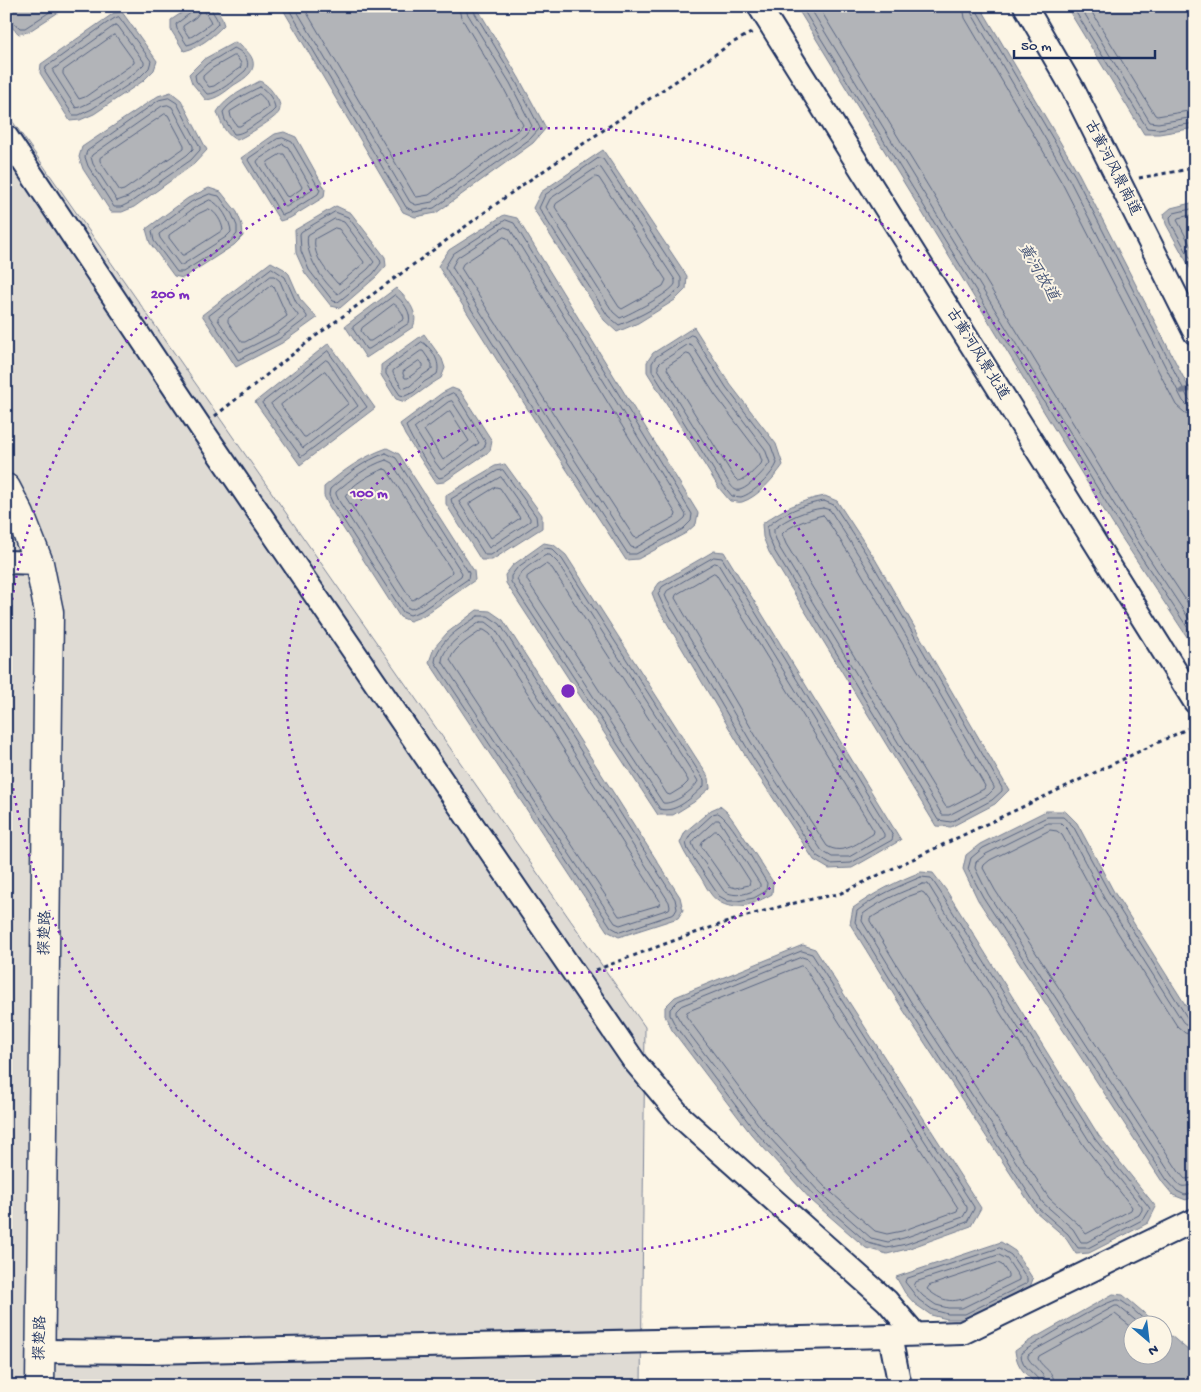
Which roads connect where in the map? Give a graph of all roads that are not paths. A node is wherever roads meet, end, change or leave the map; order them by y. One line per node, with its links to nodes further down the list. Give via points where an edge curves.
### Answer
1 (1026, 6): 4 (street, 古黄河风景南道, via 1072,89)
2 (764, 15): 8 (street, 古黄河风景北道)
3 (6, 136): 10 (street, via 201,428 634,1061 682,1118 887,1301)
4 (1195, 333)
5 (6, 488): 7 (main road, 探楚路)
6 (6, 562): 7 (street)
7 (39, 563): 12 (main road, 探楚路, via 49,612)
8 (1195, 702)
9 (1195, 1220): 10 (street, via 962,1333)
10 (915, 1334): 11 (street)
11 (890, 1336): 12 (street, via 159,1352); 14 (street)
12 (41, 1351): 13 (main road, 探楚路)
13 (40, 1386)
14 (900, 1386)

